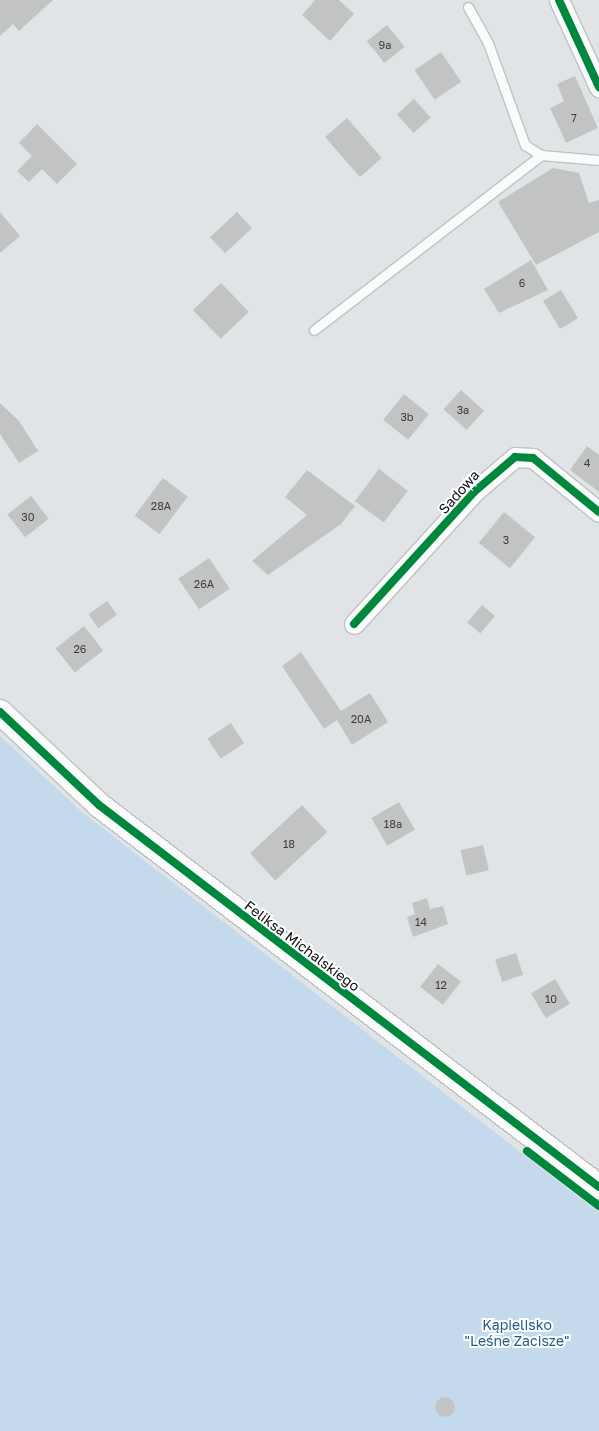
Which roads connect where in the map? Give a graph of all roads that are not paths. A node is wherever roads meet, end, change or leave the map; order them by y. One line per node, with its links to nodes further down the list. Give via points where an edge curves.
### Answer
1 (559, 0): 3 (street)
2 (468, 7): 4 (lane, via 490,50 518,136)
3 (599, 87)
4 (541, 155): 5 (lane); 6 (lane)
5 (599, 160)
6 (314, 330)
7 (599, 512): 8 (street, Sadowa, via 533,458 515,457 474,492)
8 (354, 624)
9 (0, 712): 10 (street, Feliksa Michalskiego, via 99,805)
10 (599, 1188)

